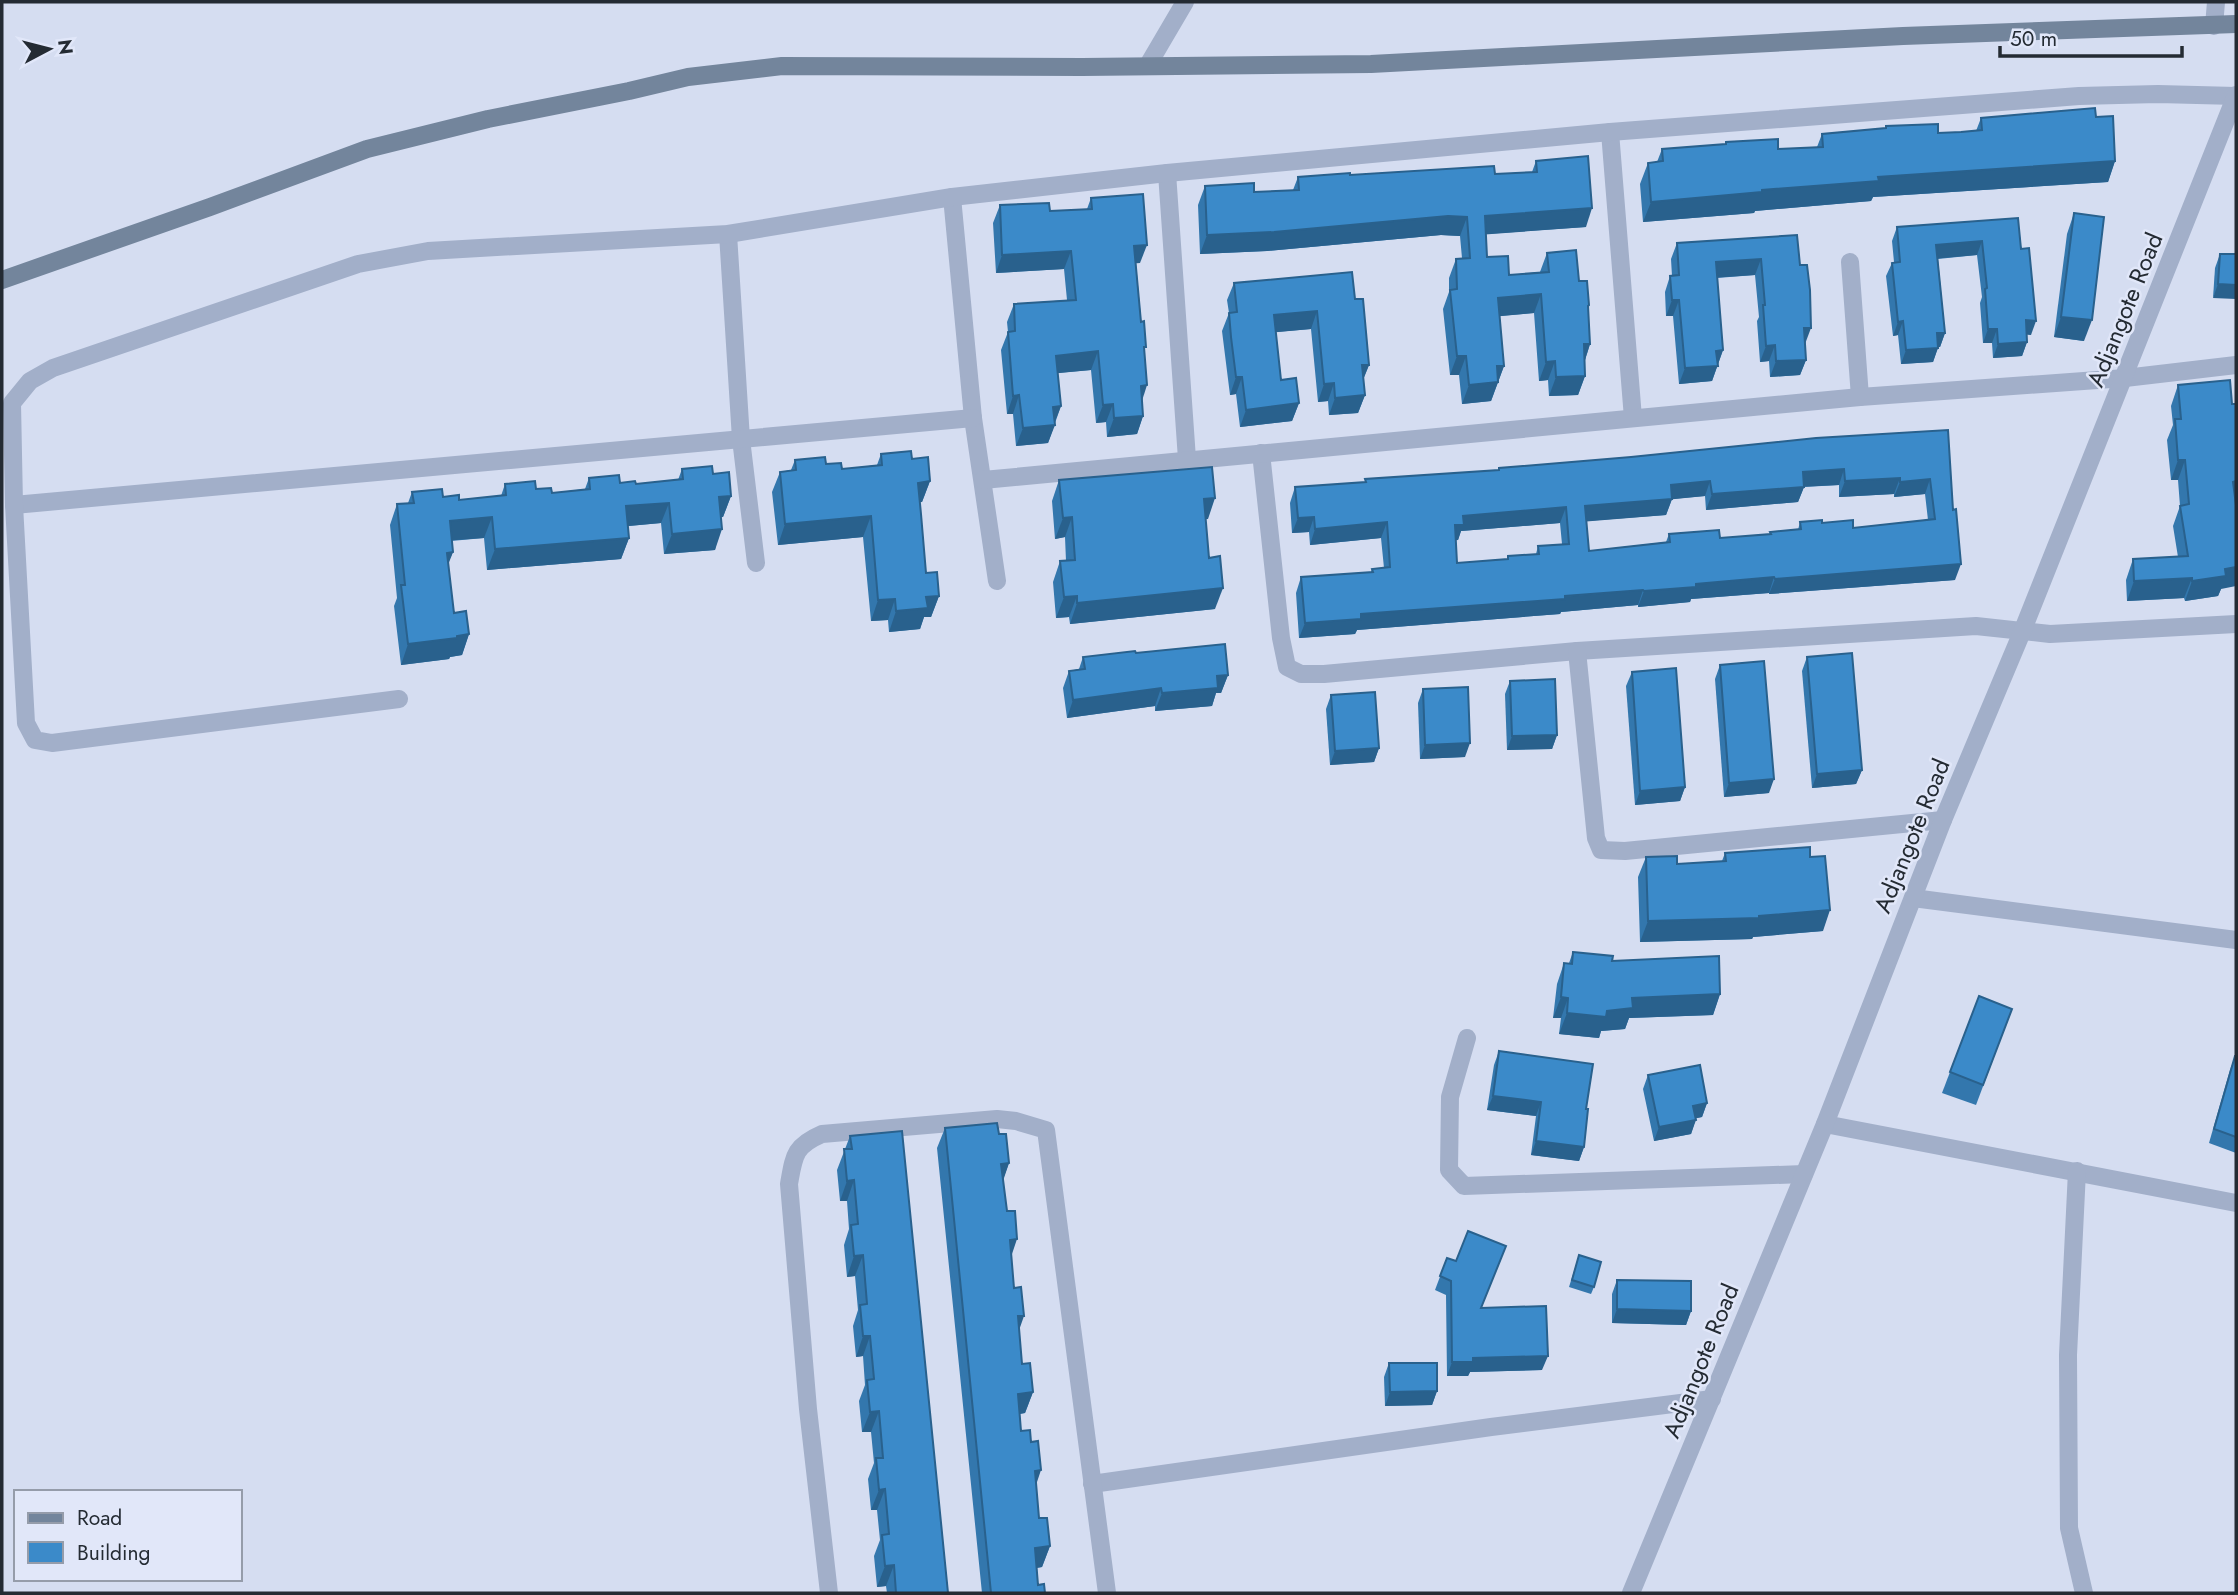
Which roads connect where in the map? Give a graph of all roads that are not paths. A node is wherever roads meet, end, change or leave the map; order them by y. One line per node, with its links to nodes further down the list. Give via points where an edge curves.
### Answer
1 (1185, 2): 5 (street)
2 (2216, 2): 4 (street)
3 (2236, 24): 4 (main road)
4 (2214, 26): 5 (main road, via 1969,33 1371,64)
5 (1148, 65): 12 (main road, via 782,66 688,77 367,149)
6 (2236, 95): 7 (street, via 2080,96); 14 (street, Adjangote Road)
7 (1610, 132): 8 (street); 17 (street)
8 (1167, 173): 9 (street); 20 (street)
9 (952, 197): 10 (street); 16 (street)
10 (728, 234): 18 (street); 22 (street, via 428,251 358,264 53,368 30,382 12,403)
11 (1850, 262): 15 (street)
12 (2, 279)
13 (2236, 365): 14 (street)
14 (2125, 378): 15 (street); 26 (street, Adjangote Road)
15 (1860, 397): 17 (street)
16 (973, 418): 18 (street); 21 (street)
17 (1633, 418): 19 (street)
18 (741, 439): 22 (street); 23 (street)
19 (1261, 453): 20 (street); 27 (street, via 1287,667 1301,674 1324,674)
20 (1188, 459): 21 (street)
21 (983, 480): 24 (street)
22 (14, 505): 28 (street, via 26,723 35,740 52,743)
23 (756, 563)
24 (997, 581)
25 (2236, 624): 26 (street)
26 (2022, 632): 27 (street, via 1976,626); 29 (street, Adjangote Road)
27 (1577, 651): 29 (street, via 1595,838 1601,850)
28 (400, 699)
29 (1943, 820): 30 (street, Adjangote Road)
30 (1913, 898): 31 (street); 33 (street, Adjangote Road)
31 (2236, 940)
32 (1467, 1038): 35 (street, via 1450,1097 1449,1170 1464,1186)
33 (1825, 1124): 34 (street); 35 (street, Adjangote Road)
34 (2077, 1171): 36 (street); 42 (street, via 2068,1355 2069,1528)
35 (1804, 1174): 37 (street, Adjangote Road)
36 (2236, 1203)
37 (1712, 1399): 38 (street); 41 (street, Adjangote Road)
38 (1092, 1484): 39 (street, via 1046,1130 997,1119 822,1134 805,1142 794,1158 789,1184 807,1409); 40 (street)
39 (829, 1593)
40 (1107, 1593)
41 (1631, 1593)
42 (2084, 1593)

